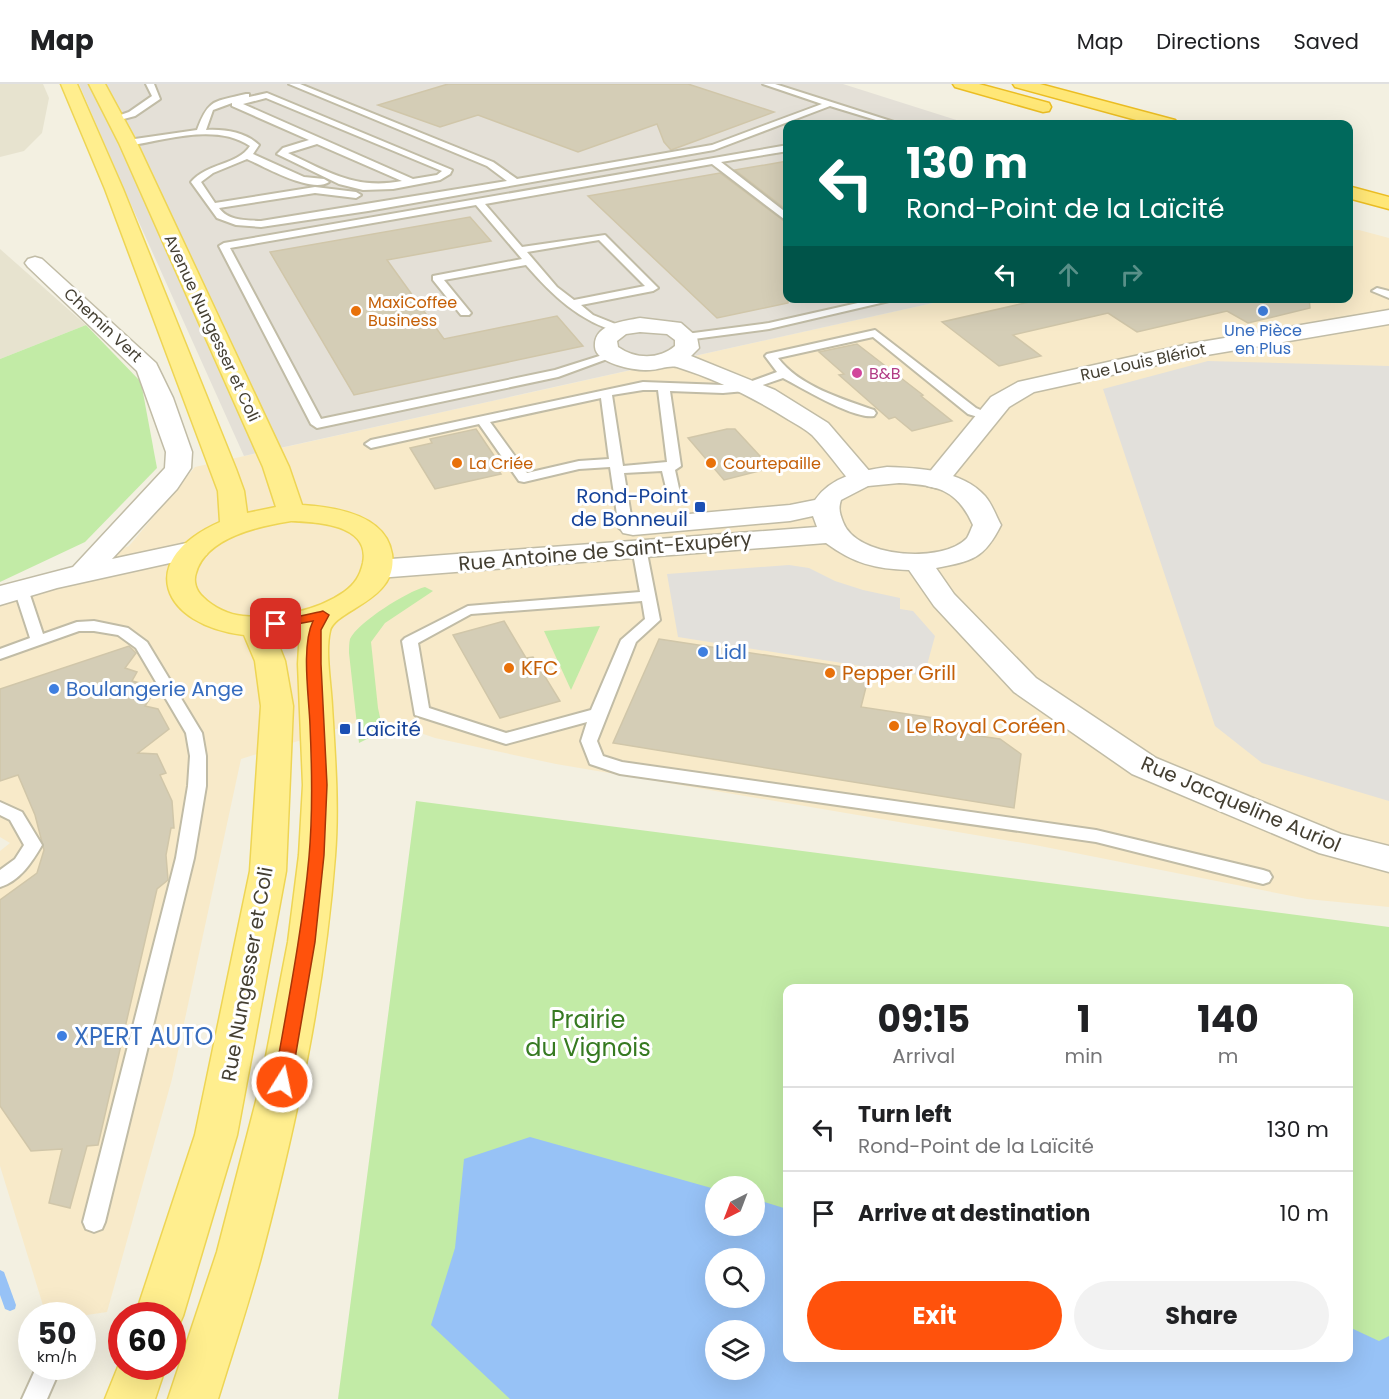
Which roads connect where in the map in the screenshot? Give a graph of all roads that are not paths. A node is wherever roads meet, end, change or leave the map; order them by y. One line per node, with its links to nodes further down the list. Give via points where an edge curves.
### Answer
1 (69, 84): 19 (main road, Avenue Nungesser et Coli)
2 (97, 84): 10 (main road, Avenue Nungesser et Coli)
3 (150, 84): 10 (lane, via 157,97)
4 (293, 84): 23 (lane)
5 (767, 84): 9 (lane)
6 (961, 84): 13 (highway)
7 (1021, 84): 14 (highway)
8 (267, 95): 16 (lane, via 258,93 216,105 209,109); 17 (lane, via 236,106); 28 (lane, via 447,170 440,177)
9 (829, 104): 11 (lane); 12 (lane)
10 (115, 120): 18 (main road, Avenue Nungesser et Coli)
11 (786, 120)
12 (884, 120)
13 (1092, 120)
14 (1154, 120)
15 (783, 121): 29 (lane, via 714,147)
16 (200, 133): 18 (lane); 21 (lane, via 242,135 255,145)
17 (316, 141): 26 (lane, via 282,154); 28 (lane)
18 (128, 143): 19 (main road); 62 (main road, Avenue Nungesser et Coli, via 276,467)
19 (96, 148): 63 (main road, Avenue Nungesser et Coli, via 231,491)
20 (783, 149): 22 (lane)
21 (247, 155): 26 (lane, via 308,182); 34 (lane, via 211,168 196,182)
22 (714, 161): 32 (lane); 35 (lane)
23 (502, 172): 24 (lane); 29 (lane)
24 (491, 174)
25 (1353, 174): 30 (highway)
26 (335, 179): 28 (lane, via 375,188)
27 (458, 180): 34 (lane, via 376,196 315,190)
28 (411, 182)
29 (515, 182): 34 (lane, via 261,224 225,219)
30 (1389, 184)
31 (1353, 193): 33 (highway)
32 (478, 202): 36 (lane); 47 (lane, via 224,246 317,424 558,373)
33 (1389, 203)
34 (213, 206)
35 (783, 215)
36 (520, 250): 37 (lane); 42 (lane, via 601,237 653,288)
37 (529, 261): 42 (lane); 43 (lane, via 437,278)
38 (35, 263): 69 (street, Chemin Vert, via 148,368 179,452 178,468 168,483)
39 (1377, 291): 40 (lane)
40 (1389, 295)
41 (874, 303): 46 (lane)
42 (572, 304): 45 (lane, via 589,317)
43 (465, 314)
44 (1389, 317): 53 (street, Rue Louis Blériot, via 1189,351 1026,387 1000,402)
45 (619, 329): 46 (street, via 640,325 673,328); 47 (street, via 605,344)
46 (681, 347): 47 (street, via 642,363); 49 (street)
47 (612, 355)
48 (784, 374): 49 (lane); 52 (lane, via 838,402); 53 (lane, via 771,356 875,333 972,411)
49 (746, 387): 50 (lane); 58 (street, via 819,428)
50 (664, 388): 51 (lane, via 643,386); 57 (lane, via 674,466)
51 (606, 393): 54 (lane); 56 (lane)
52 (870, 413)
53 (988, 416): 59 (street, Rue Louis Blériot)
54 (482, 419): 55 (lane); 56 (lane, via 524,478 579,465)
55 (371, 444)
56 (617, 466): 57 (lane); 65 (lane)
57 (668, 466): 60 (lane)
58 (862, 479): 59 (street, via 909,475); 61 (street, via 844,486)
59 (936, 480): 68 (street, via 972,498 982,510 986,525 982,538 968,551 946,560)
60 (673, 493)
61 (825, 506): 64 (street, via 825,522); 65 (street, Rue Antoine de Saint-Exupéry)
62 (291, 513): 63 (main road); 67 (main road, via 322,514 349,522 368,534)
63 (234, 526): 66 (main road)
64 (832, 534): 65 (street, Rue Antoine de Saint-Exupéry); 68 (street, via 862,554 889,562)
65 (633, 538): 67 (street, Rue Antoine de Saint-Exupéry); 72 (lane)
66 (196, 549): 69 (street); 70 (main road, via 186,561)
67 (378, 560): 73 (main road, via 367,586 349,602)
68 (919, 564): 79 (street, Rue Jacqueline Auriol, via 944,600 1025,685 1144,766 1332,844)
69 (98, 570): 70 (street); 71 (street)
70 (180, 586): 74 (main road, via 189,603 208,616 236,625)
71 (10, 593): 75 (lane)
72 (649, 596): 77 (lane, via 653,620 629,640); 77 (lane, via 468,610 410,641 421,711 506,739)
73 (323, 615): 74 (main road); 88 (main road, via 315,630 320,785 307,942 282,1082 240,1252)
74 (256, 626): 83 (main road, Rue Nungesser et Coli, via 270,661 277,706 268,871 216,1135)
75 (38, 640): 76 (lane); 82 (lane, via 77,627 123,631 142,645 198,745 197,791 178,886)
76 (0, 654)
77 (598, 714): 80 (lane, via 589,741 596,760 620,768 1096,836)
78 (0, 808): 81 (lane, via 16,816 33,845 21,864)
79 (1389, 859)
80 (1263, 877)
81 (0, 880)
82 (94, 1222)
83 (163, 1302)
84 (42, 1380): 86 (lane)
85 (137, 1380): 87 (main road)
86 (33, 1399)
87 (130, 1399)
88 (193, 1399)

